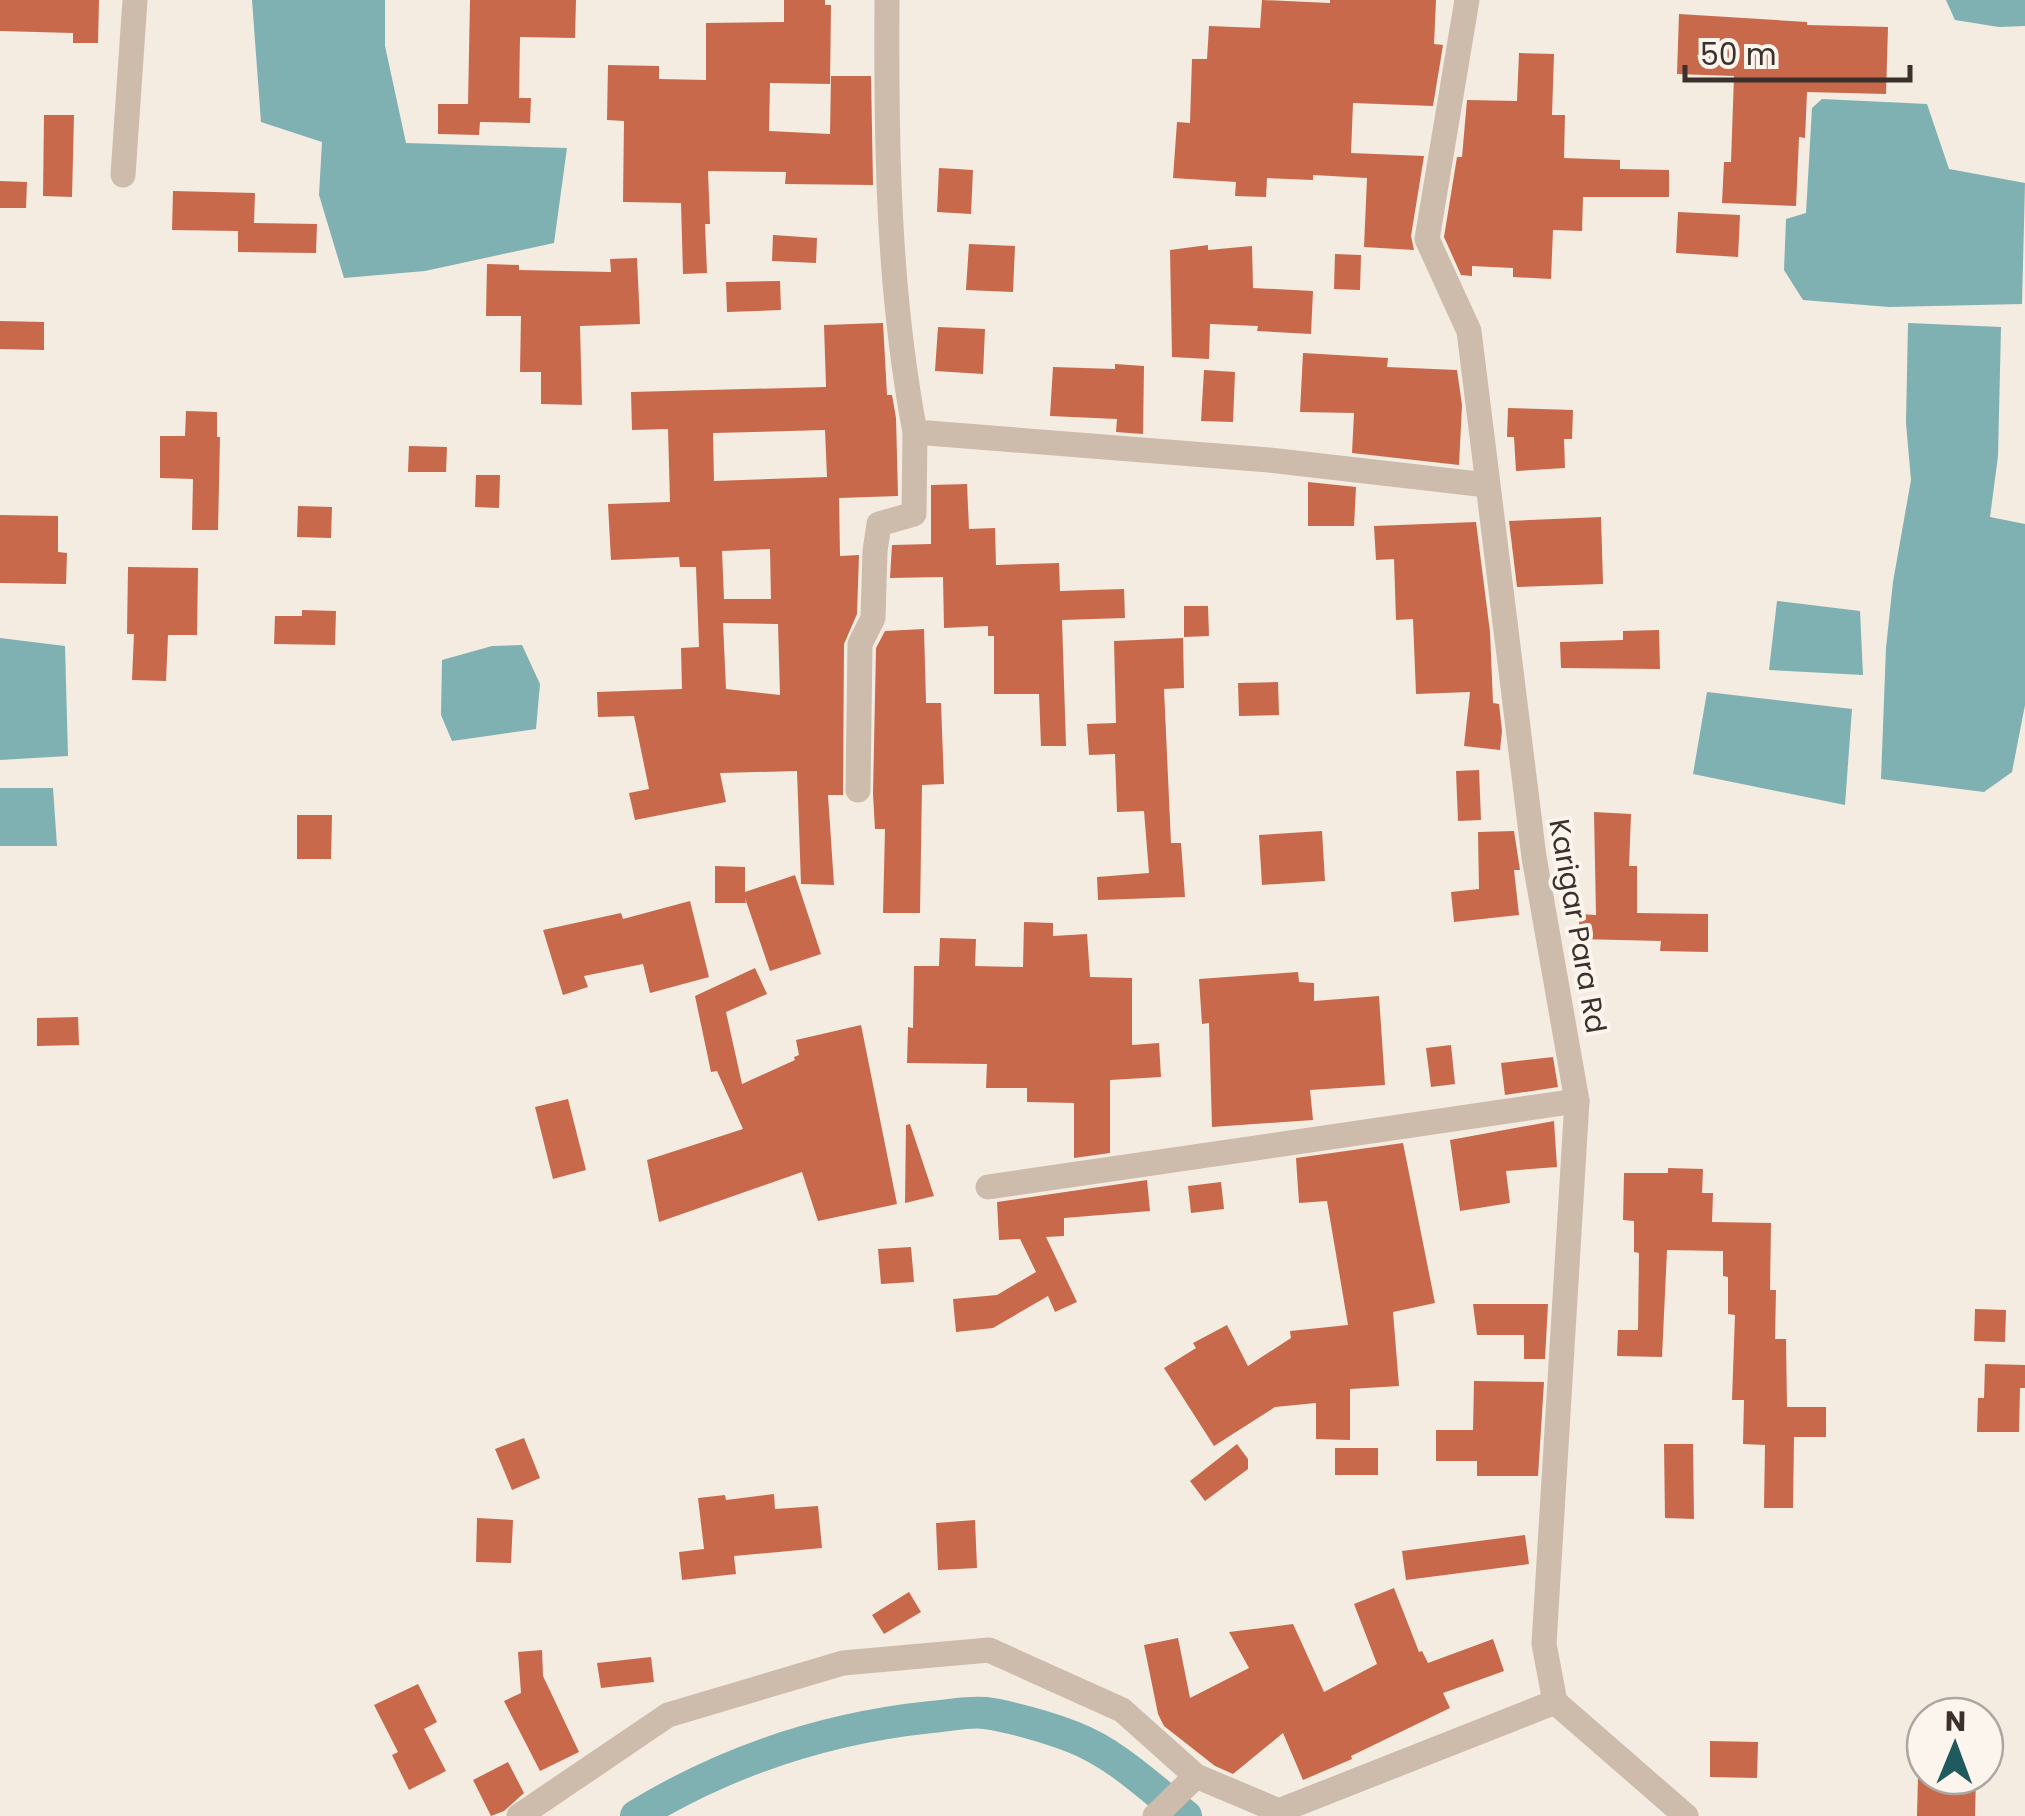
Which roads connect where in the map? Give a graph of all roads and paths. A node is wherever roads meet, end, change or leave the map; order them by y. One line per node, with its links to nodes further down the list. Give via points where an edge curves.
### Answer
1 (136, 0): 4 (street)
2 (887, 0): 5 (street, via 886,117 900,354)
3 (1467, 0): 6 (street, Karigar Para Rd, via 1426,239 1469,331)
4 (123, 175)
5 (916, 432): 6 (street); 7 (street, via 914,514 879,524 874,551 873,618 860,644)
6 (1487, 485): 8 (street, Karigar Para Rd, via 1534,857)
7 (858, 790)
8 (1578, 1101): 9 (street); 10 (street, Karigar Para Rd, via 1544,1644)
9 (988, 1188)
10 (1555, 1702): 12 (street); 15 (street)
11 (1196, 1776): 12 (street); 13 (street, via 1122,1710 989,1650 843,1663 668,1715); 14 (street)
12 (1281, 1814)
13 (519, 1816)
14 (1156, 1816)
15 (1686, 1816)

